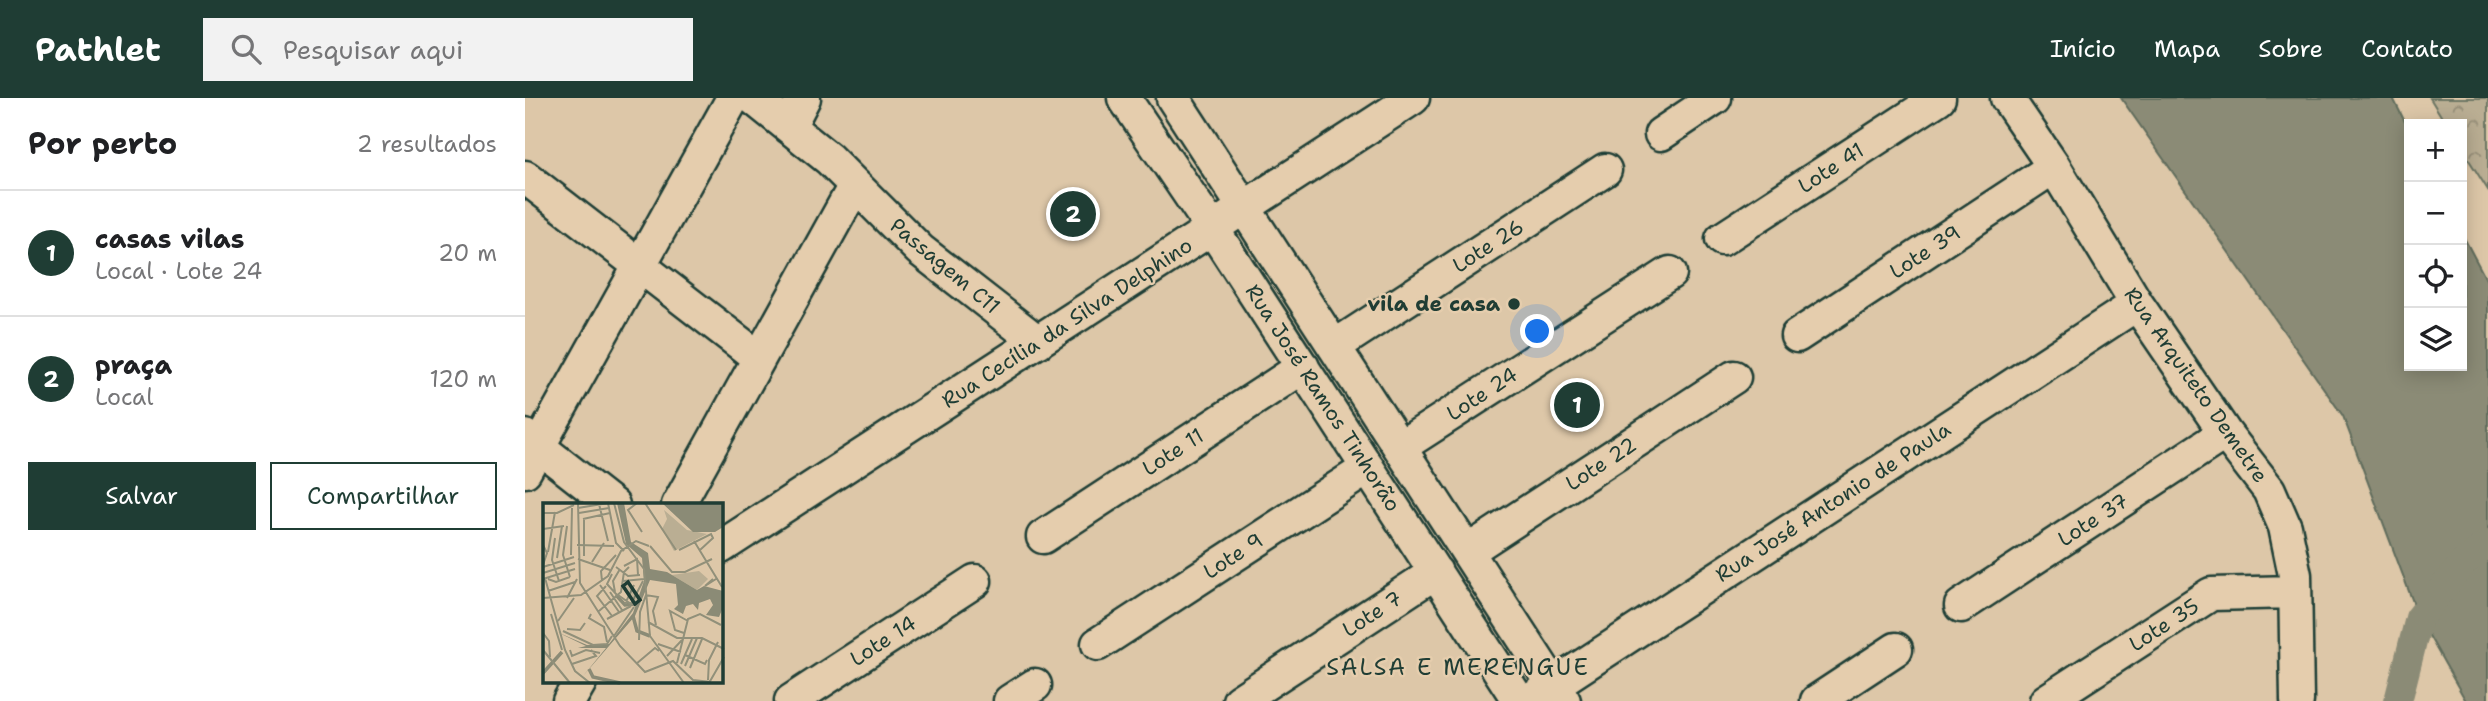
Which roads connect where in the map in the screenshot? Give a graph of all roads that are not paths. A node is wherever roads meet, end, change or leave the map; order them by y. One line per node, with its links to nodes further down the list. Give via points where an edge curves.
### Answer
1 (733, 98): 19 (street)
2 (753, 98): 10 (street, Passagem C11)
3 (804, 98): 10 (street)
4 (1124, 98): 17 (street, Rua José Ramos Tinhorão)
5 (1173, 98): 16 (street, Rua José Ramos Tinhorão)
6 (1413, 98): 16 (street, Rua Cecília da Silva Delphino)
7 (1715, 98): 11 (street)
8 (1940, 98): 18 (street, Lote 41)
9 (2007, 98): 12 (street, Rua Arquiteto Demetre)
10 (789, 127): 15 (street, Passagem C11, via 829,159)
11 (1661, 134)
12 (2054, 167): 21 (street, Rua Arquiteto Demetre); 22 (street, Lote 39)
13 (1605, 170): 24 (street, Lote 26)
14 (525, 177): 19 (street)
15 (854, 187): 23 (street, Passagem C11, via 920,250); 25 (street)
16 (1245, 207): 17 (street, Rua Cecília da Silva Delphino); 24 (street, Rua José Ramos Tinhorão)
17 (1212, 228): 23 (street, Rua Cecília da Silva Delphino); 26 (street, Rua José Ramos Tinhorão)
18 (1722, 239)
19 (639, 267): 25 (street); 30 (street)
20 (1669, 273): 29 (street, Lote 24)
21 (2137, 304): 28 (street, Rua Arquiteto Demetre); 44 (street, Rua José Antonio de Paula)
22 (1797, 336)
23 (1038, 342): 35 (street, Rua Cecília da Silva Delphino)
24 (1335, 346): 29 (street, Rua José Ramos Tinhorão)
25 (759, 359): 33 (street)
26 (1303, 367): 31 (street, Rua José Ramos Tinhorão); 34 (street, Lote 11)
27 (1734, 377): 36 (street, Lote 22)
28 (2225, 433): 39 (street, Rua Arquiteto Demetre, via 2269,490 2285,527); 40 (street, Lote 37)
29 (1400, 447): 36 (street, Rua José Ramos Tinhorão)
30 (530, 451): 32 (street)
31 (1369, 468): 37 (street, Rua José Ramos Tinhorão); 41 (street, Lote 9)
32 (610, 503)
33 (679, 503)
34 (1043, 537)
35 (723, 546)
36 (1468, 551): 44 (street, Rua José Ramos Tinhorão)
37 (1436, 572): 47 (street, Lote 7); 48 (street, Rua José Ramos Tinhorão)
38 (975, 581): 46 (street, Lote 14)
39 (2295, 592): 50 (street, Lote 35, via 2211,594); 51 (street, Rua Arquiteto Demetre)
40 (1961, 606)
41 (1098, 644)
42 (1896, 649): 49 (street)
43 (579, 684): 45 (street)
44 (1549, 696)
45 (569, 701)
46 (791, 701)
47 (1239, 701)
48 (1519, 701)
49 (1817, 701)
50 (2046, 701)
51 (2297, 701)

